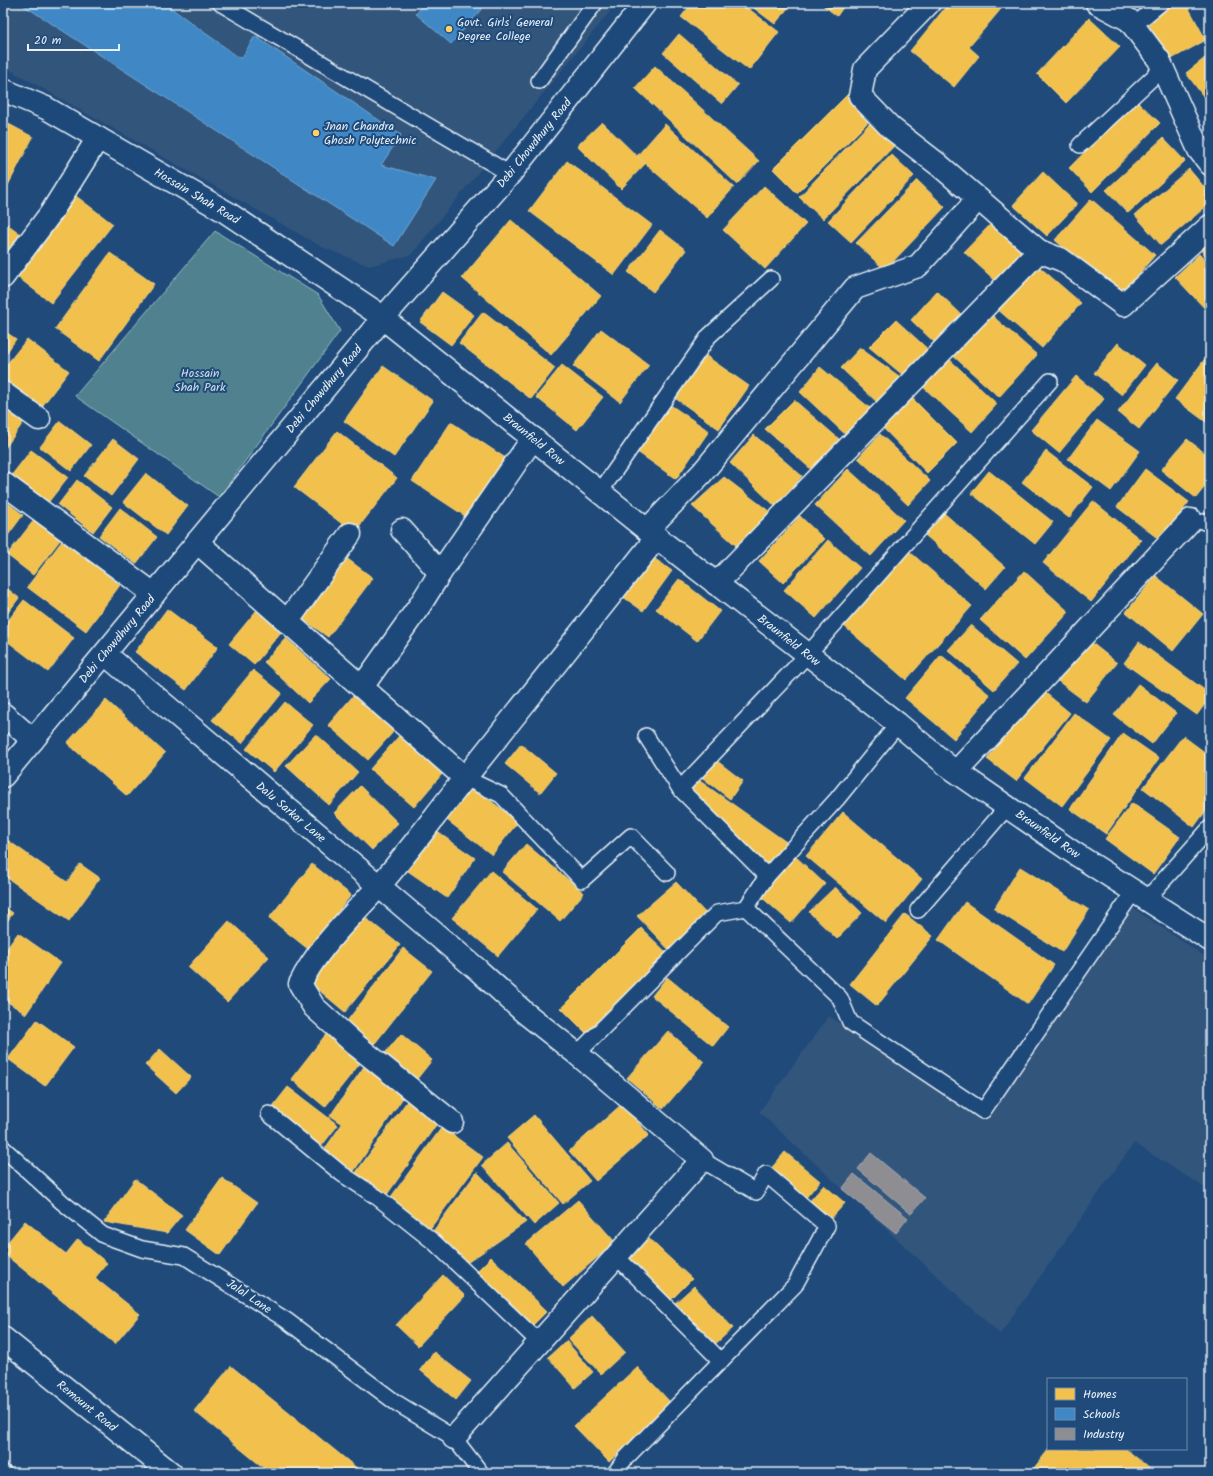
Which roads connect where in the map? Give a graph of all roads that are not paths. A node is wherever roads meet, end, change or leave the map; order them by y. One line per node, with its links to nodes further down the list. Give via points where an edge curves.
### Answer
1 (220, 3): 14 (lane)
2 (595, 3): 9 (lane)
3 (645, 3): 14 (street, Debi Chowdhury Road)
4 (929, 3): 15 (street, via 865,69 860,96 891,128)
5 (1097, 3): 7 (street)
6 (1161, 3): 7 (lane)
7 (1128, 16): 8 (street)
8 (1162, 68): 12 (lane); 13 (street, via 1199,150)
9 (539, 81)
10 (3, 90): 11 (street, Hossain Shah Road, via 46,108)
11 (98, 138): 18 (street, via 52,213); 20 (street, Hossain Shah Road, via 226,212)
12 (1080, 145)
13 (1210, 164)
14 (510, 174): 20 (street, Debi Chowdhury Road)
15 (978, 199): 17 (street); 29 (street, via 918,266 855,288)
16 (1210, 226): 17 (street, via 1123,305 1062,260)
17 (1040, 252): 33 (street)
18 (3, 277)
19 (771, 279): 26 (lane, via 709,336)
20 (382, 318): 24 (street, Braunfield Row); 31 (street, Debi Chowdhury Road)
21 (1050, 381): 37 (lane)
22 (3, 393): 23 (street)
23 (38, 419)
24 (533, 438): 26 (street, Braunfield Row); 32 (street)
25 (3, 483): 34 (street)
26 (600, 492): 29 (street, Braunfield Row)
27 (1202, 521): 43 (street)
28 (402, 530): 32 (street)
29 (652, 533): 33 (street, Braunfield Row); 45 (street)
30 (350, 534): 35 (street)
31 (197, 542): 34 (street, Debi Chowdhury Road); 35 (street)
32 (440, 573): 38 (street, via 420,606)
33 (716, 584): 37 (street, Braunfield Row)
34 (154, 594): 36 (street, Debi Chowdhury Road)
35 (288, 622): 38 (street)
36 (105, 654): 42 (street, Debi Chowdhury Road); 51 (street, Dalu Sarkar Lane)
37 (808, 654): 40 (street, Braunfield Row); 46 (lane)
38 (362, 687): 45 (street)
39 (3, 714): 42 (street)
40 (898, 724): 43 (street, Braunfield Row); 50 (lane, via 837,799)
41 (646, 736): 46 (lane)
42 (33, 740): 44 (street, Debi Chowdhury Road)
43 (957, 772): 47 (street, Braunfield Row)
44 (3, 776)
45 (465, 778): 49 (lane, via 501,795 582,880 631,836); 51 (street)
46 (680, 789): 50 (lane)
47 (1008, 806): 52 (street, Braunfield Row, via 1074,853); 54 (lane)
48 (1210, 828): 52 (lane)
49 (667, 873)
50 (767, 876): 53 (lane)
51 (379, 886): 56 (street, Dalu Sarkar Lane, via 524,1012); 58 (street, via 309,966 300,984 314,1007 356,1045)
52 (1140, 895): 53 (lane, via 983,1111 850,1022 840,998); 55 (street, Braunfield Row)
53 (746, 908): 56 (lane, via 717,913)
54 (918, 910)
55 (1210, 940)
56 (577, 1054): 60 (street, Dalu Sarkar Lane)
57 (269, 1114): 63 (lane, via 342,1174 377,1197 435,1243)
58 (452, 1122)
59 (3, 1148): 65 (lane, Jalal Lane, via 62,1202 103,1235 142,1249 184,1256 286,1320 395,1402)
60 (702, 1160): 61 (street); 64 (lane, via 756,1192 766,1174 827,1226 795,1285)
61 (616, 1256): 63 (street); 64 (lane)
62 (3, 1338): 66 (street, Remount Road)
63 (539, 1342): 65 (street)
64 (721, 1361): 68 (lane, via 625,1459)
65 (454, 1438): 67 (lane, Jalal Lane)
66 (171, 1473)
67 (481, 1473)
68 (615, 1473)

